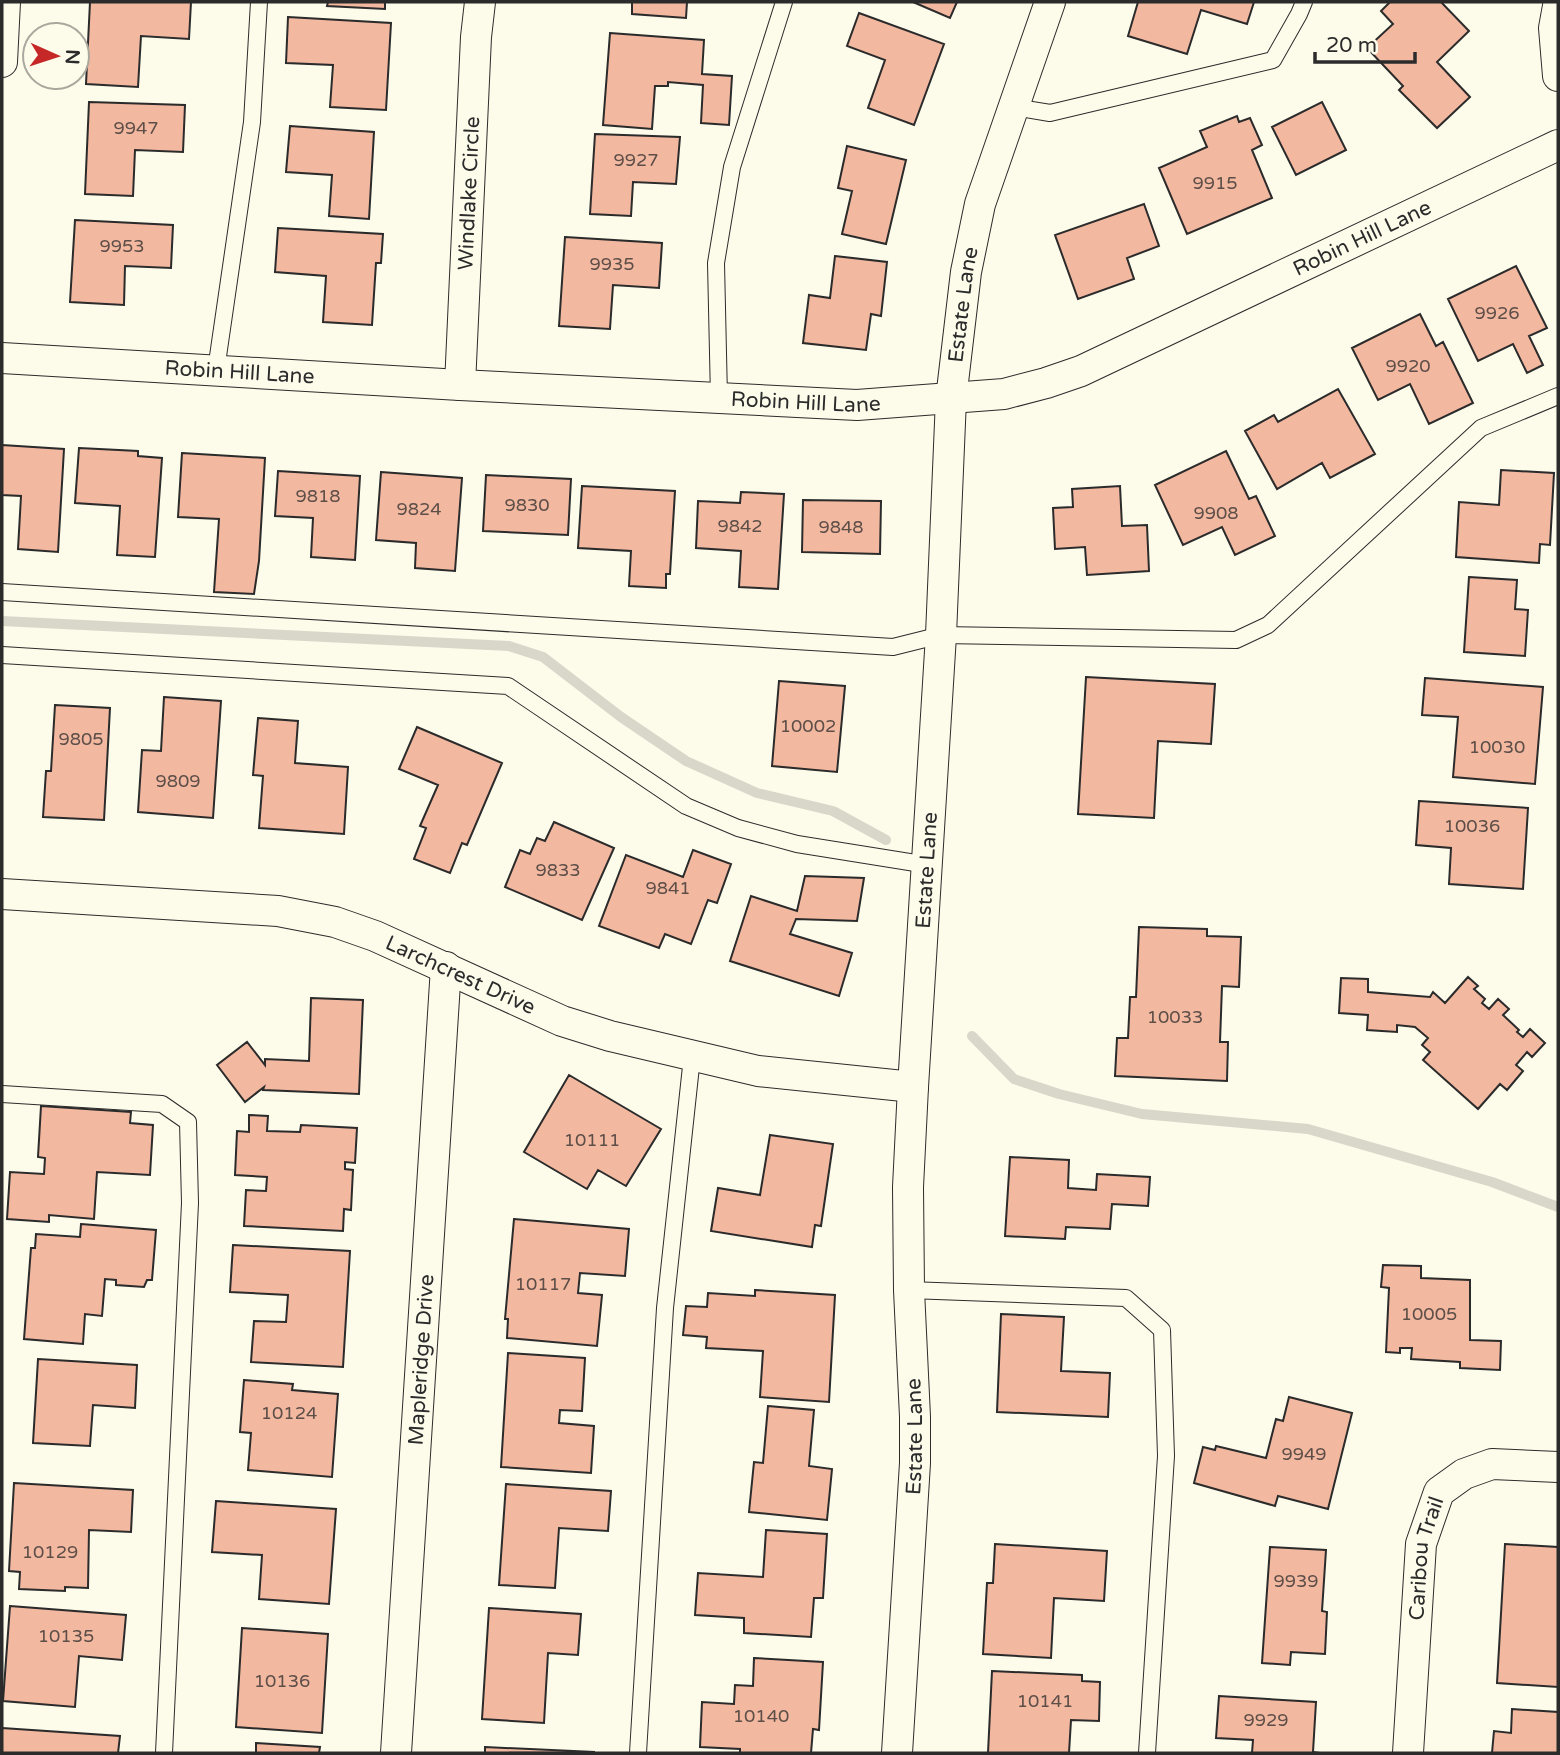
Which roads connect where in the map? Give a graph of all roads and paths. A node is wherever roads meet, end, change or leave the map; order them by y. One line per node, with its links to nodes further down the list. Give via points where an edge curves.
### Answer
1 (5, 2): 8 (street)
2 (259, 2): 13 (lane, via 252,122)
3 (480, 2): 14 (street, Windlake Circle)
4 (784, 2): 16 (lane, via 732,167 716,263)
5 (1050, 2): 10 (street, Estate Lane)
6 (1304, 2): 10 (lane, via 1273,60 1050,113)
7 (1558, 6): 9 (street, via 1554,28)
8 (2, 62)
9 (1558, 76)
10 (1014, 107): 17 (street, Estate Lane, via 980,204 966,272)
11 (1558, 145): 17 (street, Robin Hill Lane, via 1081,371 1004,394)
12 (2, 358): 13 (street, Robin Hill Lane)
13 (216, 370): 14 (street, Robin Hill Lane)
14 (460, 385): 16 (street, Robin Hill Lane)
15 (1558, 396): 19 (lane, via 1481,428 1269,625 1236,640)
16 (719, 398): 17 (street, Robin Hill Lane, via 857,405)
17 (951, 399): 19 (street, Estate Lane)
18 (2, 592): 19 (lane, via 892,647)
19 (941, 635): 21 (street, Estate Lane)
20 (2, 655): 21 (lane, via 508,686 686,806 738,828 797,844)
21 (928, 865): 25 (street, Estate Lane)
22 (2, 894): 23 (street, Larchcrest Drive, via 278,911 335,922)
23 (446, 967): 24 (street, Larchcrest Drive, via 562,1021); 30 (street, Mapleridge Drive)
24 (692, 1057): 25 (street, Larchcrest Drive, via 758,1071); 31 (lane, via 666,1308)
25 (913, 1087): 27 (street, Estate Lane)
26 (2, 1094): 29 (lane, via 162,1104 188,1122 190,1203)
27 (909, 1290): 32 (street, Estate Lane, via 915,1463); 33 (lane, via 1126,1298 1163,1330 1166,1456)
28 (1558, 1466): 34 (street, Caribou Trail, via 1492,1464 1464,1474 1439,1492 1421,1544)
29 (164, 1753)
30 (396, 1753)
31 (638, 1753)
32 (897, 1753)
33 (1147, 1753)
34 (1408, 1753)

